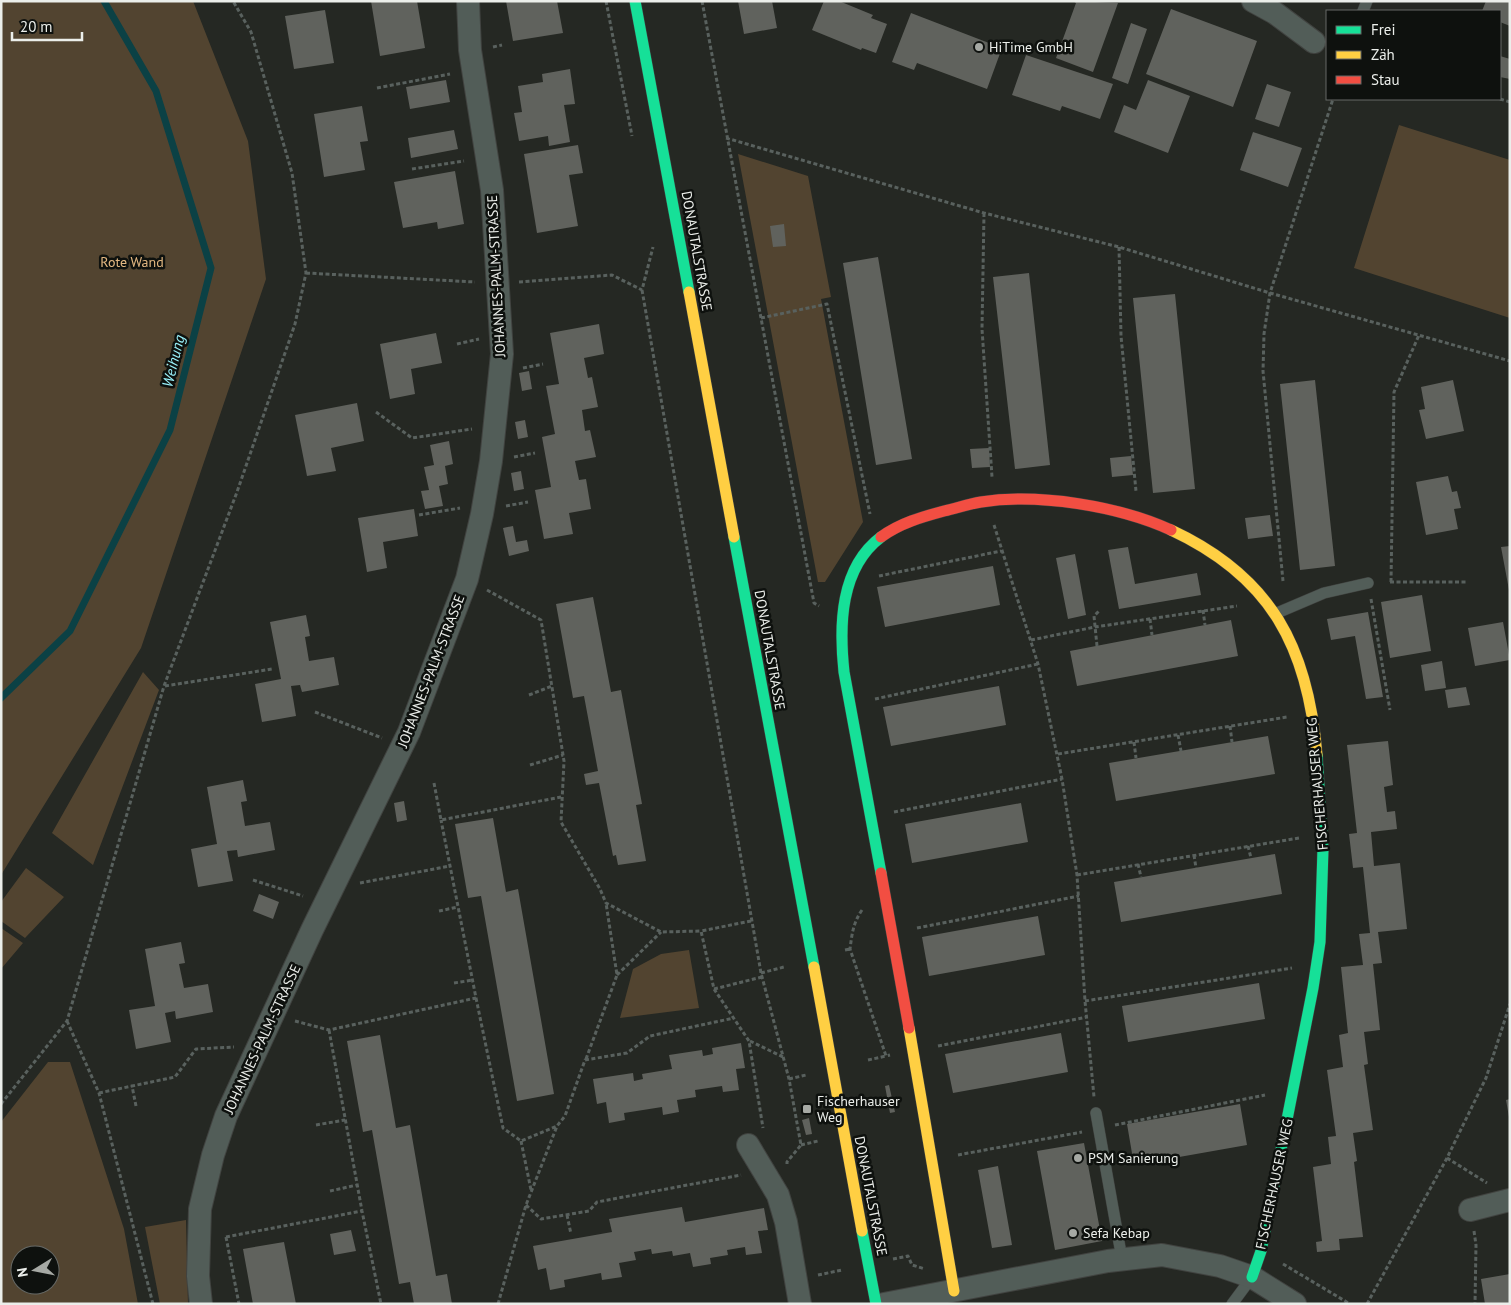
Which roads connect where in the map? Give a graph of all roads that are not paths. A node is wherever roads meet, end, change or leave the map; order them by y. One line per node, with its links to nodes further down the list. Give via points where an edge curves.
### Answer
1 (468, 1): 14 (street, JOHANNES-PALM-STRASSE, via 469,43 492,190 502,354 482,514 467,579 402,746 226,1116 200,1209 198,1276)
2 (635, 1): 16 (street, DONAUTALSTRASSE)
3 (1253, 1): 4 (street)
4 (1320, 44)
5 (1368, 583): 6 (lane, via 1324,593)
6 (1277, 613): 12 (street, FISCHERHAUSER WEG, via 1300,666 1311,712 1324,834 1323,892 1317,964 1261,1251); 13 (street, FISCHERHAUSER WEG, via 1246,578 1181,535 1139,517 1094,506 991,501 917,518 876,542 859,562 841,619 841,652)
7 (1096, 1113): 11 (lane)
8 (748, 1145): 15 (street, via 775,1189 782,1207)
9 (1502, 1194): 10 (street)
10 (1470, 1210)
11 (1122, 1259): 12 (street, via 1162,1254 1220,1266); 13 (street)
12 (1252, 1278): 18 (lane, FISCHERHAUSER WEG); 19 (street)
13 (955, 1297): 17 (street)
14 (201, 1304)
15 (800, 1304)
16 (876, 1304)
17 (884, 1304)
18 (1232, 1304)
19 (1295, 1304)

